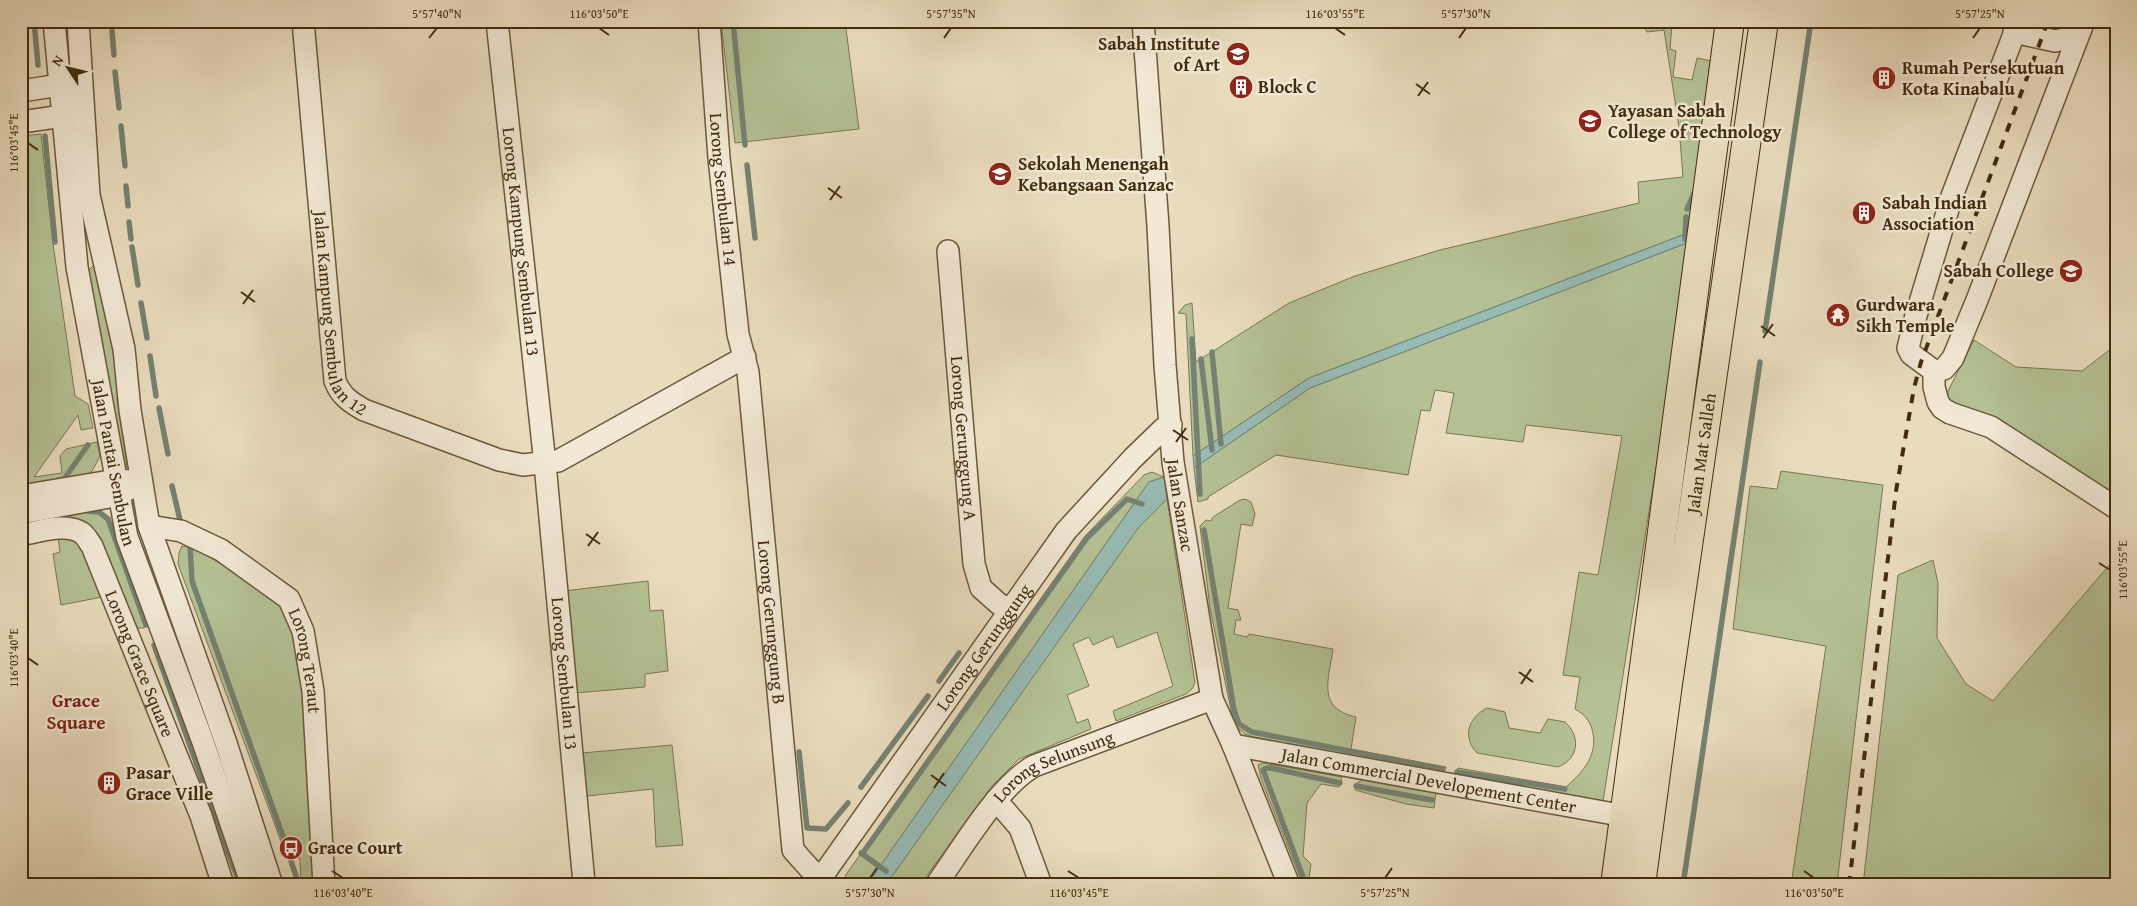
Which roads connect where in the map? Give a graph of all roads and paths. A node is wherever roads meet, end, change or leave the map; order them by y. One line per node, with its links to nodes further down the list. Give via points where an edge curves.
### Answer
1 (54, 21): 11 (street, Jalan Pantai Sembulan)
2 (78, 21): 13 (street, Jalan Pantai Sembulan)
3 (303, 21): 22 (street, Jalan Kampung Sembulan 12, via 334,381 339,393 364,410 499,460 522,465)
4 (497, 21): 22 (street, Lorong Kampung Sembulan 13)
5 (708, 21): 19 (street, Lorong Sembulan 14, via 718,158 738,334)
6 (1143, 21): 21 (street, Jalan Sanzac)
7 (1730, 21): 36 (main road, Jalan Mat Salleh)
8 (1764, 21): 47 (main road, Jalan Mat Salleh)
9 (2083, 21): 10 (street, via 2069,38 2055,41); 20 (street, via 1953,358 1944,369)
10 (2017, 27): 20 (street, via 1952,196 1911,334 1908,348 1911,354)
11 (60, 85): 12 (street); 13 (street); 14 (street, Jalan Pantai Sembulan)
12 (21, 91)
13 (83, 96): 14 (street); 16 (street, Jalan Pantai Sembulan)
14 (62, 116): 15 (street); 18 (street, Jalan Pantai Sembulan)
15 (21, 122)
16 (89, 195): 18 (street, via 94,248 87,261); 23 (street, Jalan Pantai Sembulan, via 124,349)
17 (948, 251): 30 (street, Lorong Gerunggung A, via 974,564 981,588)
18 (77, 267): 24 (street, Jalan Pantai Sembulan)
19 (745, 357): 22 (street, Jalan Kampung Sembulan 12, via 558,461); 37 (street, Lorong Gerunggung B, via 793,850)
20 (1934, 372): 26 (street, via 1934,387 1942,408 1991,427)
21 (1171, 426): 30 (street, Lorong Gerunggung, via 1163,429 1133,458 1066,530); 33 (street, Jalan Sanzac, via 1173,462)
22 (545, 464): 38 (street, Lorong Sembulan 13)
23 (141, 481): 24 (street); 28 (street, Jalan Pantai Sembulan)
24 (118, 488): 25 (street); 27 (street); 31 (street, Jalan Pantai Sembulan, via 127,537)
25 (21, 496)
26 (2116, 508)
27 (21, 513)
28 (149, 526): 41 (street, Jalan Pantai Sembulan, via 225,740); 42 (street, Lorong Teraut, via 181,531 221,550 289,599 303,631 313,691)
29 (21, 535): 32 (street, Lorong Grace Square, via 55,529 83,533 92,546)
30 (1010, 610): 37 (street, Lorong Gerunggung)
31 (155, 613): 32 (street); 40 (street, Jalan Pantai Sembulan)
32 (141, 665): 39 (street, Lorong Grace Square, via 201,816)
33 (1212, 699): 34 (street, Jalan Sanzac); 35 (street, Lorong Selunsung, via 1034,766 1021,773)
34 (1233, 745): 36 (street, Jalan Commercial Developement Center); 45 (street, Jalan Sanzac)
35 (996, 800): 43 (street, Lorong Selunsung); 44 (street, via 1020,828)
36 (1625, 816): 46 (main road, Jalan Mat Salleh)
37 (818, 881)
38 (584, 883)
39 (223, 885)
40 (252, 885)
41 (272, 885)
42 (324, 885)
43 (936, 885)
44 (1042, 885)
45 (1289, 885)
46 (1615, 885)
47 (1641, 885)

